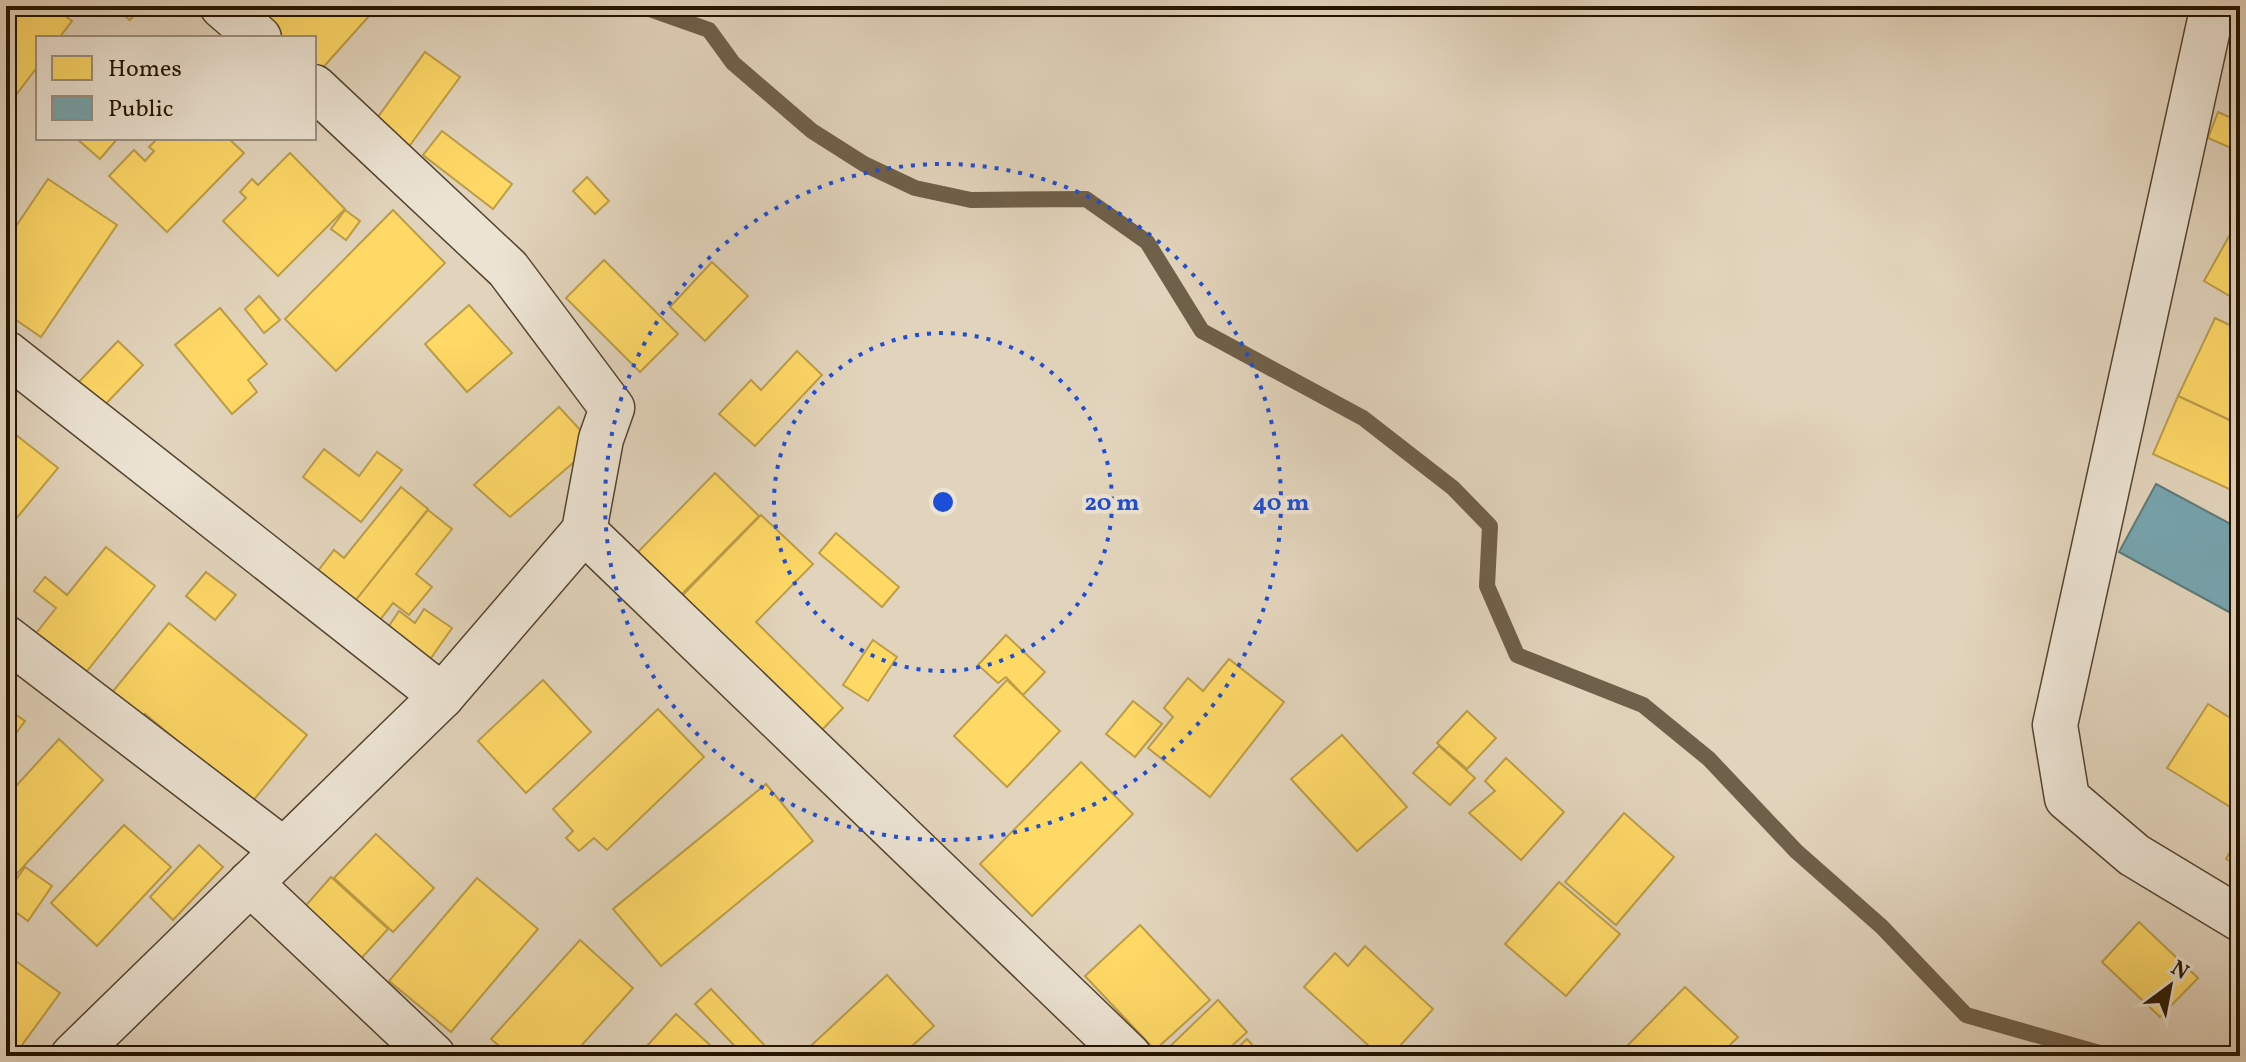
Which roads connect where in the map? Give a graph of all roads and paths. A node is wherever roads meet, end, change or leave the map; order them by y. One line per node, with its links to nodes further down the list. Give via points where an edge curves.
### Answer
1 (222, 6): 3 (street)
2 (2213, 6): 11 (street, via 2055,725 2067,798 2134,855)
3 (257, 36)
4 (316, 89): 6 (street, via 508,269 612,408)
5 (6, 353): 8 (street)
6 (584, 531): 8 (street); 14 (street)
7 (6, 638): 9 (street)
8 (442, 696): 9 (street)
9 (282, 849): 10 (street)
10 (250, 883): 12 (street); 13 (street)
11 (2240, 919)
12 (73, 1056)
13 (433, 1056)
14 (1129, 1056)

